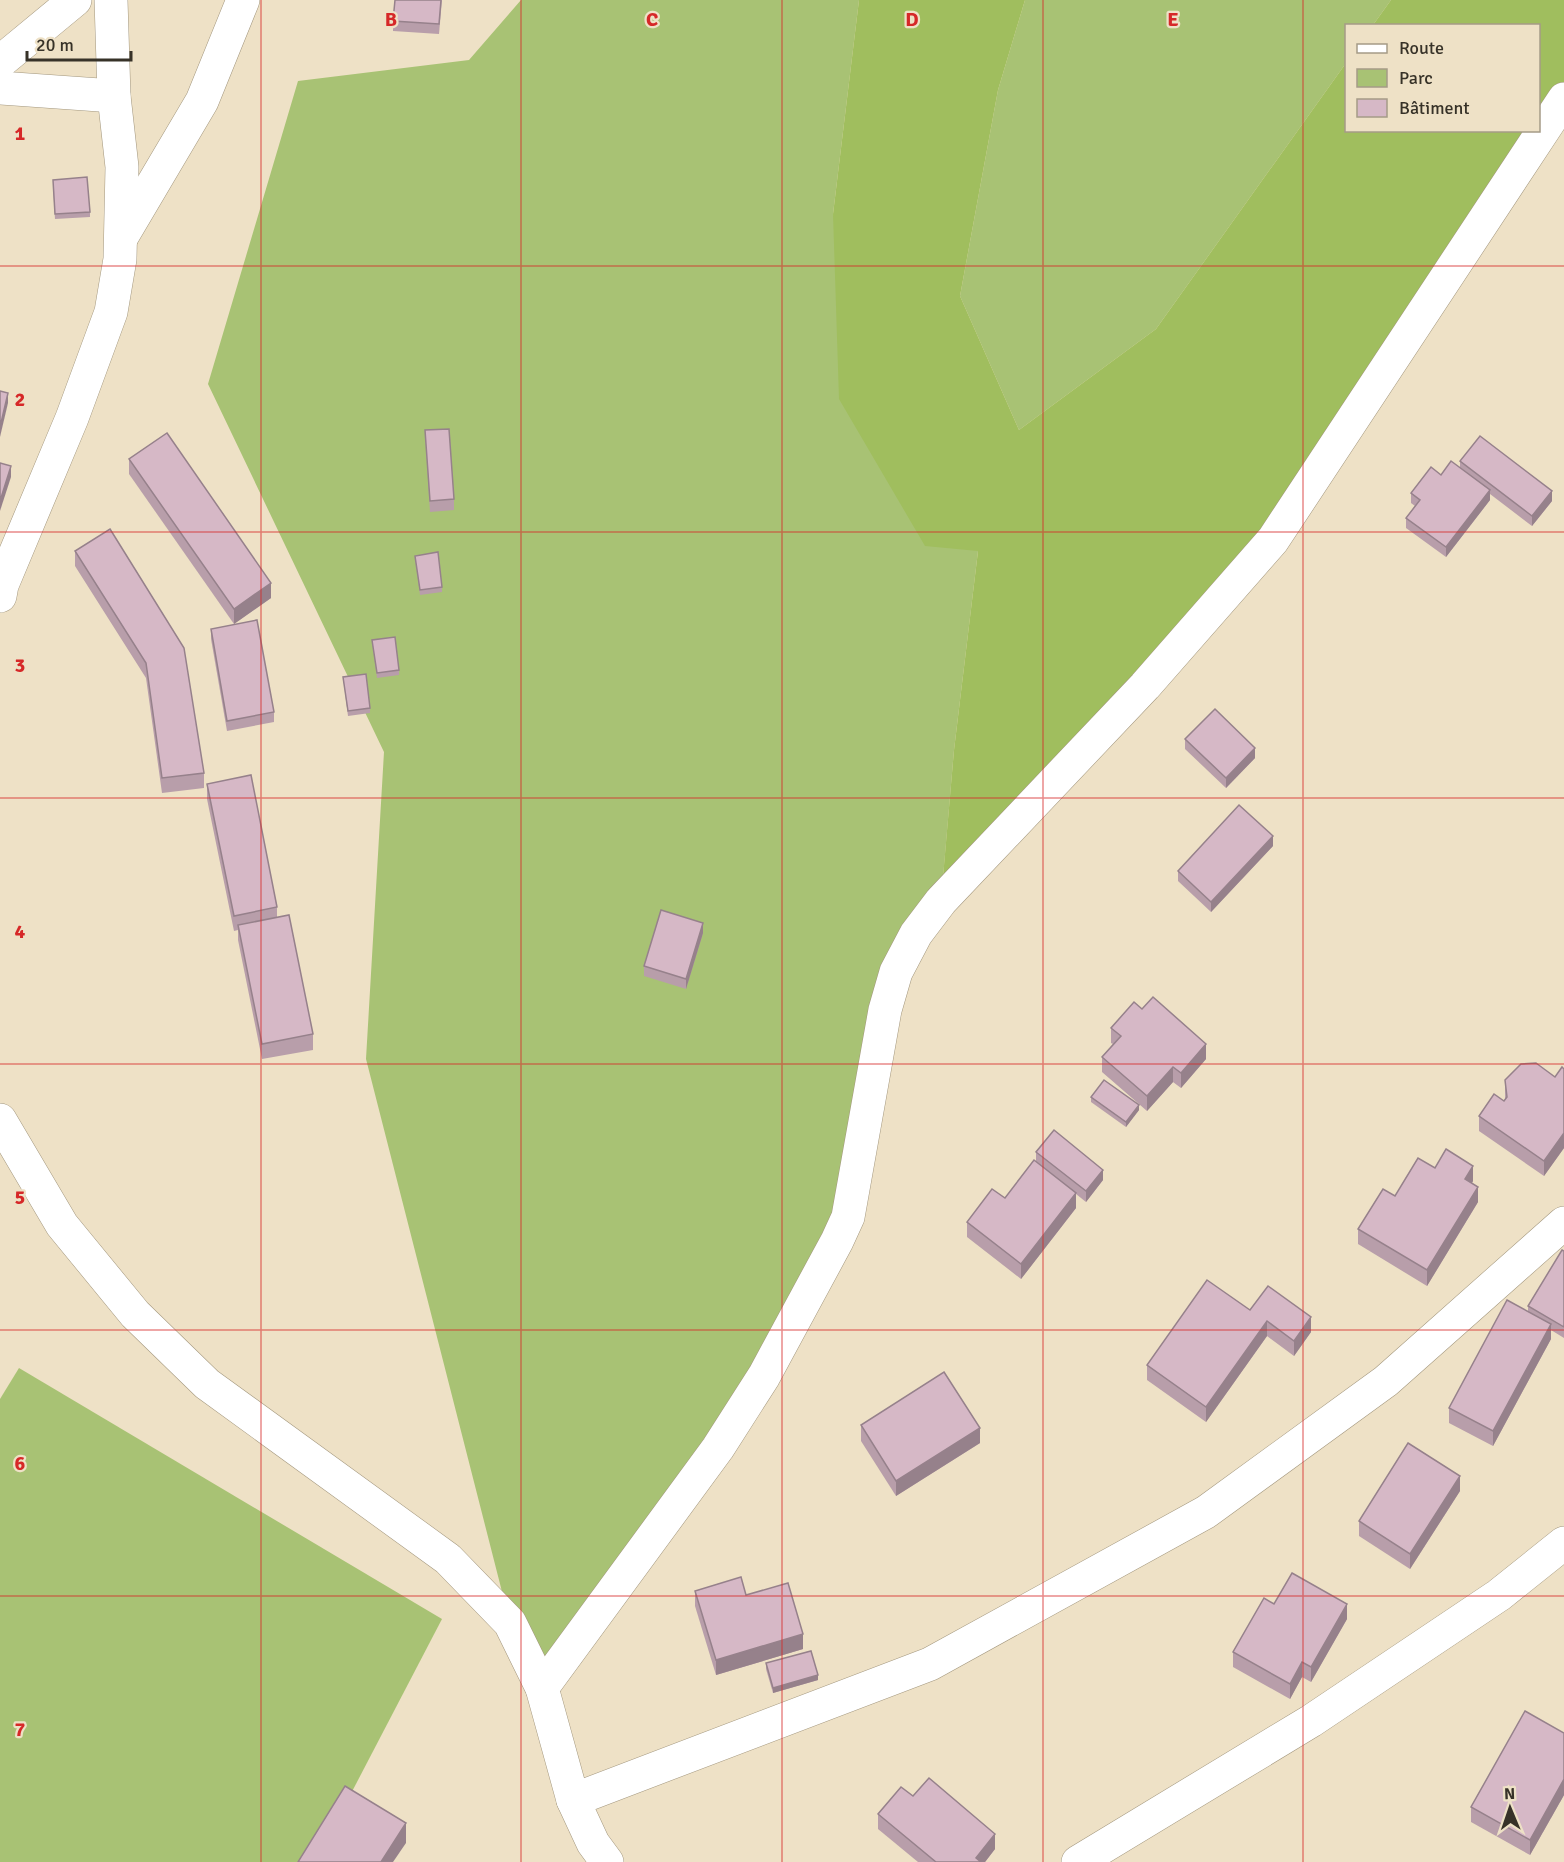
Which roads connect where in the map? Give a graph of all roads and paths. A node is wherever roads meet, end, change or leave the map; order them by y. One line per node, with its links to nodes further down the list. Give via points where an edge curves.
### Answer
1 (75, 0): 4 (street)
2 (111, 0): 6 (street)
3 (243, 0): 8 (street, via 202,101)
4 (0, 62)
5 (0, 88): 6 (street)
6 (114, 96): 8 (street, via 122,167)
7 (1564, 99): 13 (street, via 1273,540 1145,686 940,900 916,934 896,972 885,1010 848,1217 837,1241 764,1376 718,1448)
8 (121, 240): 9 (street, via 111,312)
9 (0, 596)
10 (0, 1120): 13 (street, via 62,1225 135,1314 207,1383 448,1559 510,1623)
11 (1564, 1223): 14 (street, via 1386,1381 1206,1512 930,1664)
12 (1564, 1543): 16 (street, via 1499,1595 1311,1721)
13 (542, 1688): 14 (street)
14 (573, 1800): 15 (street, via 593,1843)
15 (607, 1862)
16 (1078, 1862)

